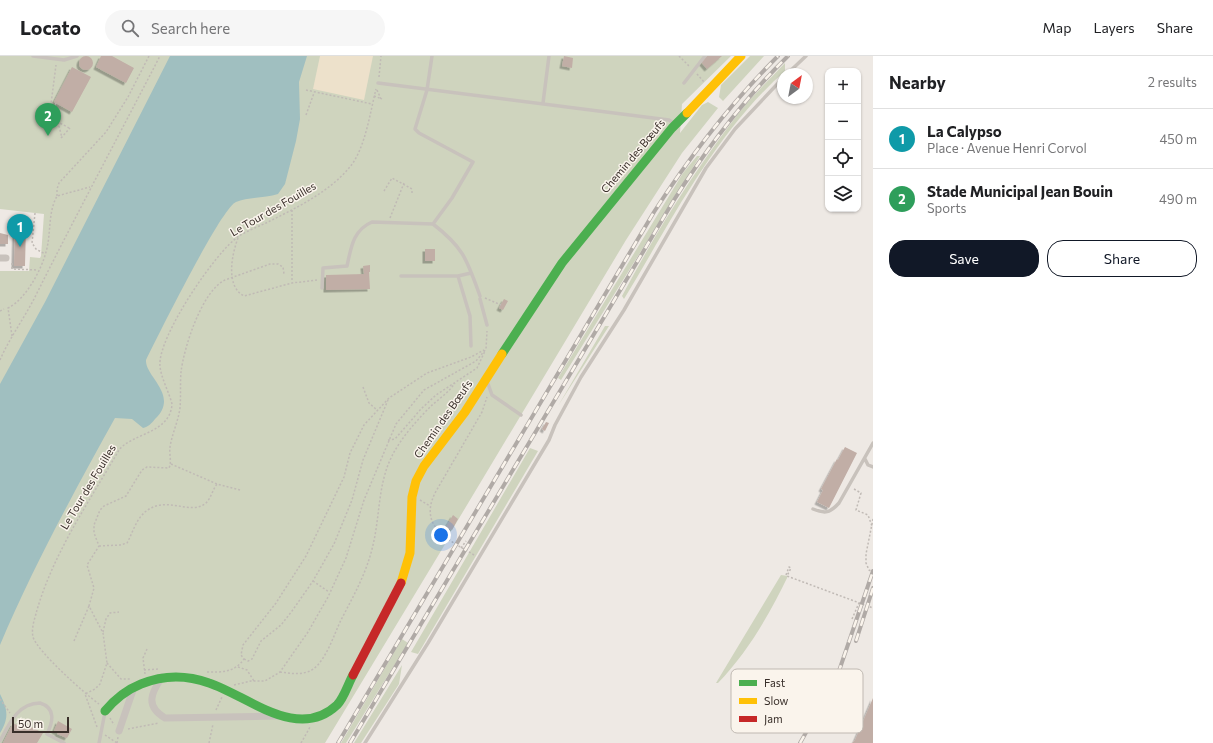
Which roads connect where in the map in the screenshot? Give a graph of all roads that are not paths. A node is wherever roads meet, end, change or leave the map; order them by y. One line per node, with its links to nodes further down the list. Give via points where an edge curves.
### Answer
1 (33, 56): 2 (lane, via 64,60)
2 (77, 56)
3 (432, 56): 12 (lane)
4 (548, 56): 13 (lane)
5 (705, 56): 10 (lane)
6 (741, 56): 14 (street, Chemin des Bœufs)
7 (806, 56): 8 (lane)
8 (793, 68)
9 (378, 83): 12 (lane)
10 (684, 83)
11 (777, 84): 36 (lane, via 735,129 706,168 456,597)
12 (427, 90): 13 (lane); 15 (lane, via 415,129 473,162)
13 (543, 102): 14 (lane, via 669,120)
14 (675, 124): 22 (street, Chemin des Bœufs, via 562,263)
15 (433, 224): 16 (lane, via 460,248); 19 (lane, via 372,222 365,225 356,232 347,266 322,268)
16 (471, 273): 18 (lane); 20 (lane)
17 (401, 276): 18 (lane)
18 (458, 276): 21 (lane, via 470,316)
19 (322, 288)
20 (487, 325)
21 (471, 346)
22 (484, 381): 23 (lane, via 492,395); 31 (street, Chemin des Bœufs, via 460,420 424,466 416,481 412,497 410,553 402,582 343,697 331,711 315,719)
23 (521, 415)
24 (873, 443): 25 (lane)
25 (865, 457): 26 (lane, via 865,462); 27 (lane, via 833,510 821,512)
26 (873, 467)
27 (813, 509)
28 (163, 673): 29 (street, via 145,682); 31 (street, via 211,683); 31 (street, via 152,693 151,701 158,714 165,718)
29 (132, 683): 30 (street); 32 (street)
30 (105, 711): 35 (lane)
31 (279, 716)
32 (119, 730)
33 (0, 741): 34 (lane, via 12,717 22,709 40,703 47,707 52,715 52,723 47,734)
34 (64, 743)
35 (99, 743)
36 (365, 743)

